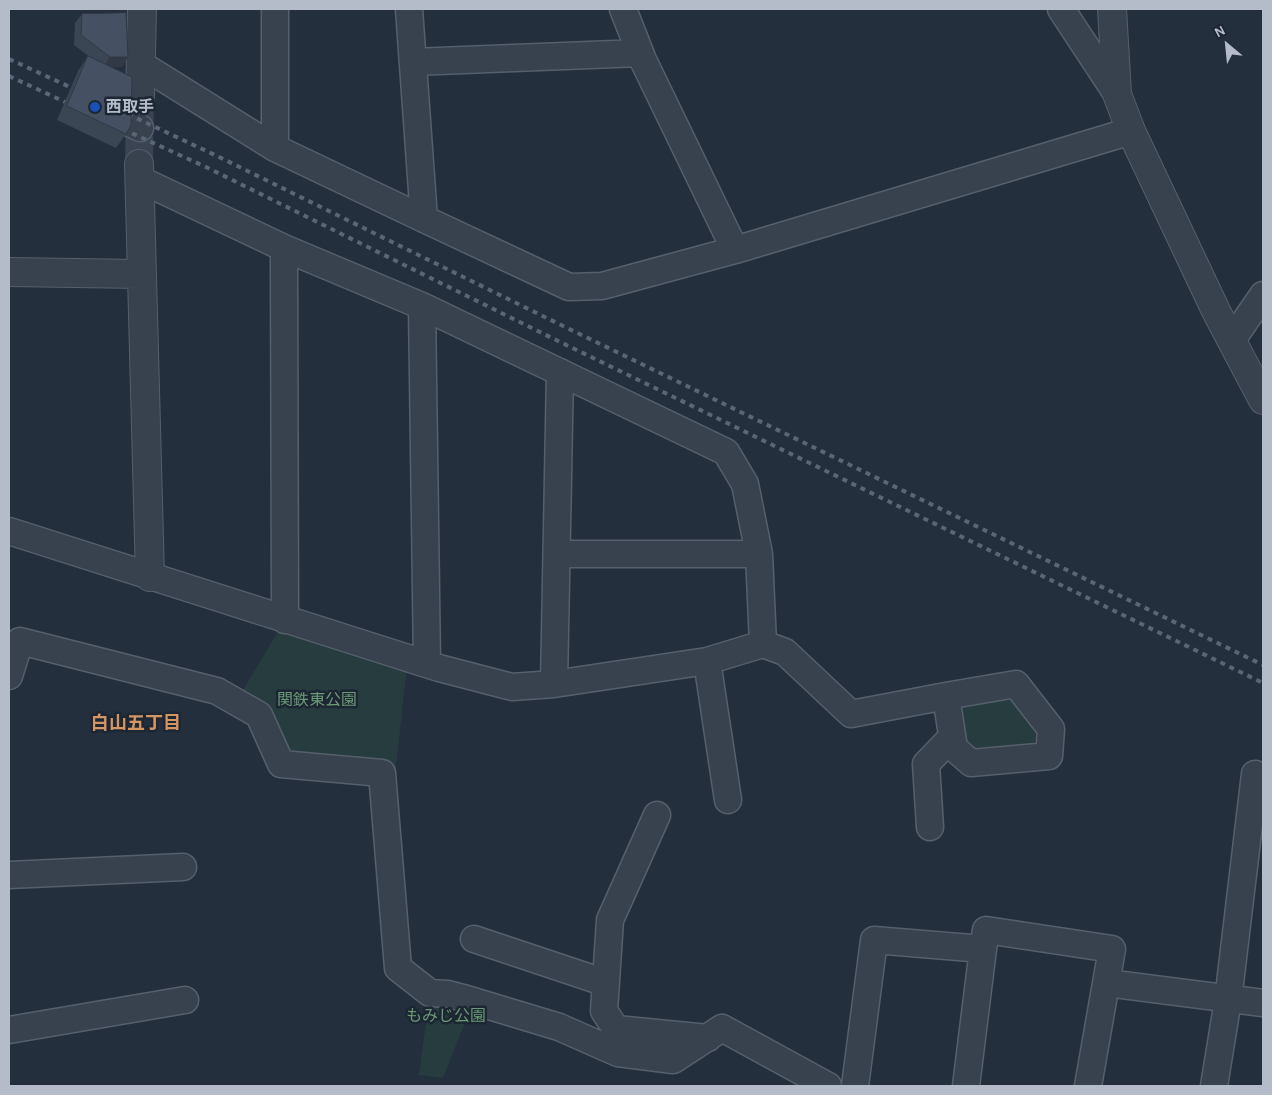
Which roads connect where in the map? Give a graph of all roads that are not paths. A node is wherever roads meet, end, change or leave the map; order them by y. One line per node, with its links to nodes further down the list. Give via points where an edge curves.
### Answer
1 (142, 9): 9 (street)
2 (274, 9): 13 (street)
3 (409, 9): 8 (street)
4 (624, 9): 7 (street)
5 (1061, 9): 10 (street)
6 (1112, 9): 10 (street)
7 (640, 52): 8 (street); 17 (street)
8 (413, 62): 15 (street)
9 (142, 65): 11 (street); 13 (street)
10 (1117, 94): 12 (street)
11 (140, 96)
12 (1131, 131): 17 (street); 22 (street)
13 (275, 148): 15 (street)
14 (140, 172): 16 (street); 19 (street)
15 (424, 219): 17 (street, via 569,287 602,286)
16 (284, 248): 21 (street); 29 (street)
17 (735, 250)
18 (9, 272): 19 (street)
19 (141, 274): 28 (street)
20 (1263, 295): 22 (street)
21 (422, 306): 23 (street); 33 (street)
22 (1232, 340): 24 (street)
23 (560, 372): 26 (street); 27 (street, via 726,452 745,484)
24 (1263, 400)
25 (9, 531): 28 (street)
26 (557, 554): 27 (street); 35 (street)
27 (759, 554): 31 (street)
28 (150, 577): 29 (street)
29 (285, 620): 33 (street)
30 (14, 641): 34 (street); 52 (street, via 217,691 259,715 281,764 382,774 398,968 430,992 456,996 559,1027 618,1052 673,1060)
31 (763, 644): 32 (street); 36 (street, via 786,652 851,714)
32 (706, 661): 35 (street); 39 (street)
33 (427, 664): 35 (street, via 512,688)
34 (9, 676)
35 (554, 684)
36 (946, 696): 37 (street); 37 (street, via 1016,684 1051,729 1049,756 971,763 954,748)
37 (952, 737): 41 (street, via 926,764)
38 (1255, 774): 49 (street)
39 (728, 800)
40 (656, 815): 46 (street, via 610,920)
41 (930, 826)
42 (183, 867): 43 (street)
43 (9, 875)
44 (474, 939): 46 (street)
45 (983, 949): 47 (street, via 986,930 1112,949); 54 (street, via 874,940); 55 (street)
46 (606, 983): 52 (street, via 604,1011 616,1030)
47 (1107, 983): 49 (street); 56 (street)
48 (185, 1000): 51 (street)
49 (1228, 1000): 50 (street); 57 (street)
50 (1263, 1003)
51 (9, 1030)
52 (708, 1038): 53 (street, via 722,1028)
53 (828, 1086)
54 (855, 1086)
55 (966, 1086)
56 (1088, 1086)
57 (1214, 1086)

